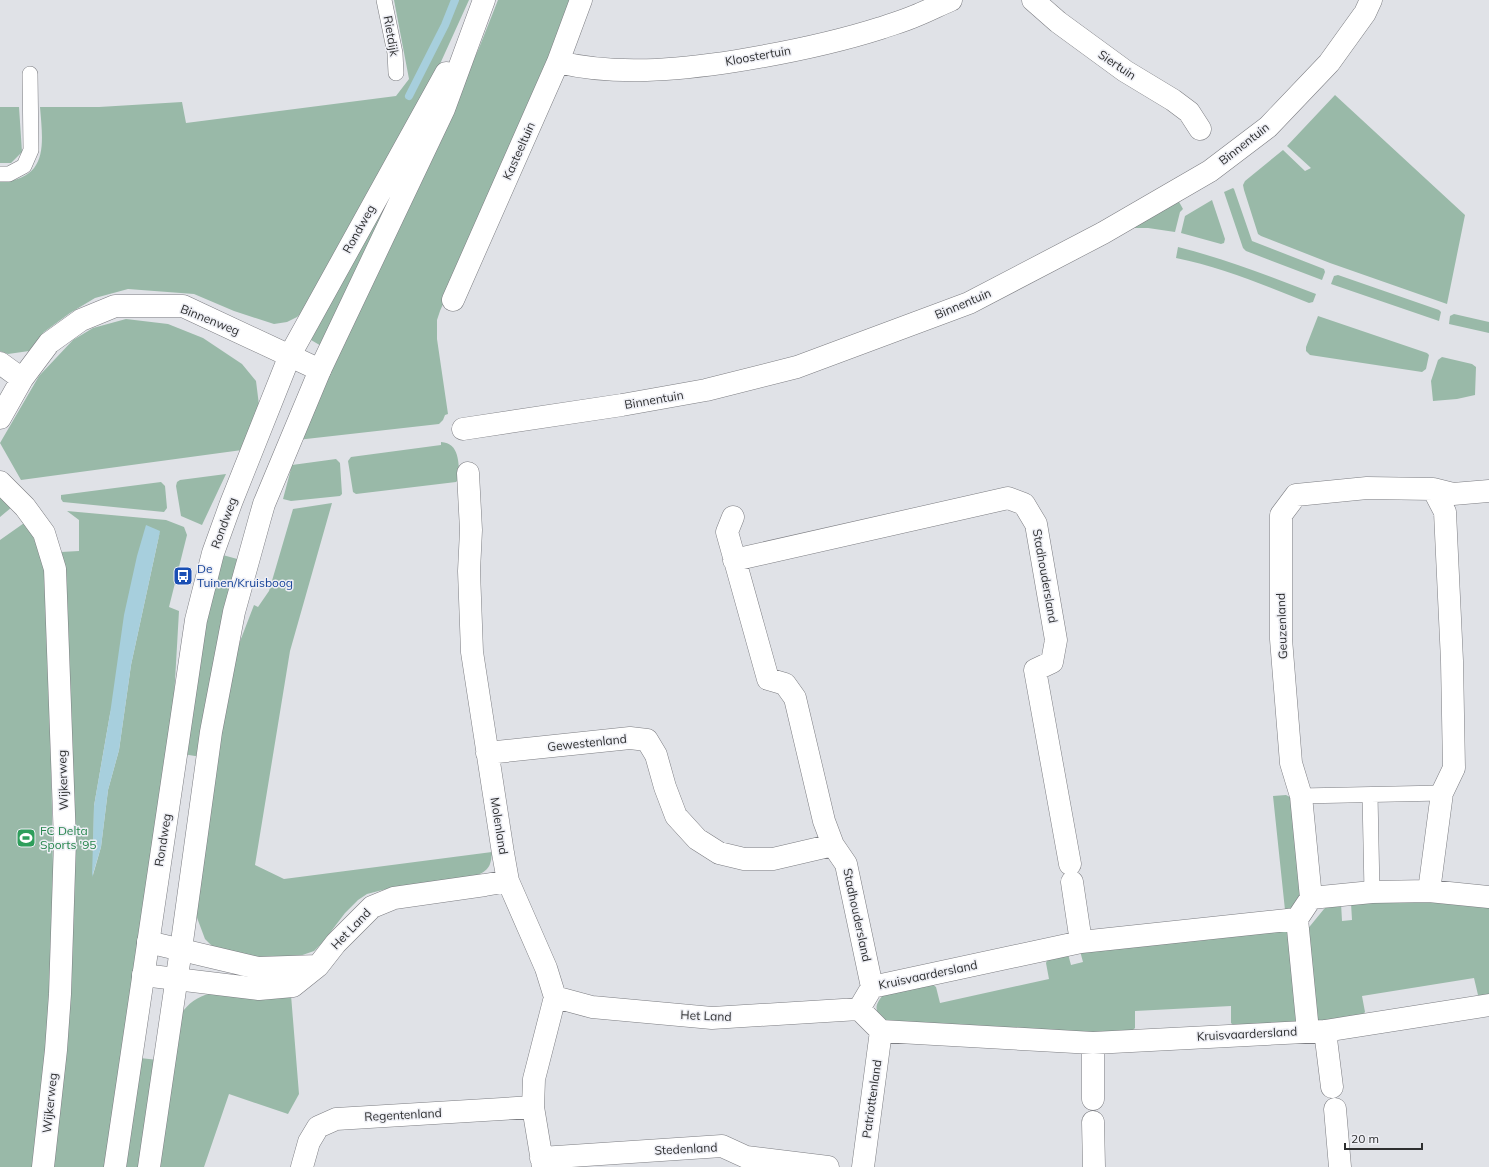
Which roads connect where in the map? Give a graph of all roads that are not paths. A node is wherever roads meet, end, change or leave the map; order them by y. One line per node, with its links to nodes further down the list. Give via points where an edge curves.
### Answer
1 (384, 0): 9 (lane, Rietdijk, via 395,53)
2 (484, 0): 7 (street, Rondweg)
3 (581, 0): 8 (street, Kasteeltuin)
4 (951, 0): 8 (street, Kloostertuin, via 914,17 850,37 762,57 702,66 639,70 601,70)
5 (1033, 0): 11 (street, Siertuin, via 1125,72 1189,112)
6 (1371, 0): 19 (street, Binnentuin, via 1365,13 1328,63 1268,127 1210,171 1102,233 969,303 797,367 706,390)
7 (474, 25): 14 (street, Rondweg); 16 (street, Rondweg, via 444,109)
8 (558, 62): 13 (street, Kasteeltuin)
9 (396, 73)
10 (30, 74): 12 (lane, via 31,150 24,166 9,174)
11 (1200, 130)
12 (0, 174)
13 (453, 300)
14 (290, 355): 16 (street, Binnenweg); 17 (street, Binnenweg, via 182,306 115,306 81,320 49,343); 37 (street, Rondweg, via 213,553 196,620)
15 (0, 363): 17 (street)
16 (320, 370): 39 (street, Rondweg, via 264,504 234,612 211,732)
17 (22, 379): 18 (street, Binnenweg)
18 (0, 418)
19 (463, 429)
20 (468, 473): 26 (street, Molenland, via 472,652)
21 (0, 482): 56 (street, Wijkerweg, via 25,507 44,533 55,569 65,841 60,994)
22 (1433, 489): 23 (street, Geuzenland, via 1453,494); 27 (street, via 1445,512 1452,661 1454,768); 29 (street, Geuzenland, via 1367,488 1296,495 1281,515 1281,639 1291,763)
23 (1489, 491)
24 (732, 516): 25 (street, Stadhoudersland, via 726,532)
25 (734, 560): 30 (street, Stadhoudersland, via 768,679 785,684 795,698 824,821); 38 (street, Stadhoudersland, via 1008,498 1024,504 1036,524 1056,640 1052,662 1035,670)
26 (487, 753): 30 (street, Gewestenland, via 630,738 647,740 656,754 676,816 697,839 719,853 744,859 773,859); 31 (street, Molenland)
27 (1442, 793): 28 (lane); 32 (street)
28 (1370, 795): 29 (lane); 33 (lane)
29 (1301, 796): 35 (street, Geuzenland)
30 (834, 845): 43 (street, Stadhoudersland, via 846,864)
31 (508, 881): 40 (street, Het Land, via 394,898 372,907 336,943); 44 (street, Molenland, via 546,968)
32 (1429, 890): 33 (street); 34 (street)
33 (1372, 892): 35 (street)
34 (1489, 897)
35 (1311, 898): 36 (street)
36 (1297, 919): 38 (street, Kruisvaardersland); 48 (street, Kruisvaardersland)
37 (148, 942): 39 (street); 41 (street, Rondweg)
38 (1081, 942): 43 (street, Kruisvaardersland)
39 (181, 949): 40 (street, via 258,968); 42 (street, Rondweg)
40 (318, 966): 42 (street, Het Land, via 293,986 259,989)
41 (143, 975): 42 (street, Het Land); 57 (street, Rondweg)
42 (177, 979): 58 (street, Rondweg)
43 (872, 987): 46 (street, Kruisvaardersland)
44 (555, 997): 46 (street, Het Land, via 592,1007 712,1018); 52 (street, via 534,1079)
45 (1489, 1005): 48 (street, Kruisvaardersland)
46 (859, 1009): 47 (street)
47 (881, 1031): 49 (street, Kruisvaardersland); 61 (street, Patriottenland)
48 (1317, 1031): 49 (street, Kruisvaardersland); 50 (street)
49 (1093, 1042): 51 (street)
50 (1332, 1087)
51 (1093, 1099)
52 (533, 1107): 55 (street); 59 (street, Regentenland, via 336,1119 318,1127 309,1142)
53 (1335, 1109): 63 (street)
54 (1093, 1122): 62 (street)
55 (542, 1162): 60 (street, Stedenland, via 722,1146 746,1157)
56 (43, 1167)
57 (115, 1167)
58 (149, 1167)
59 (302, 1167)
60 (828, 1167)
61 (863, 1167)
62 (1094, 1167)
63 (1340, 1167)

